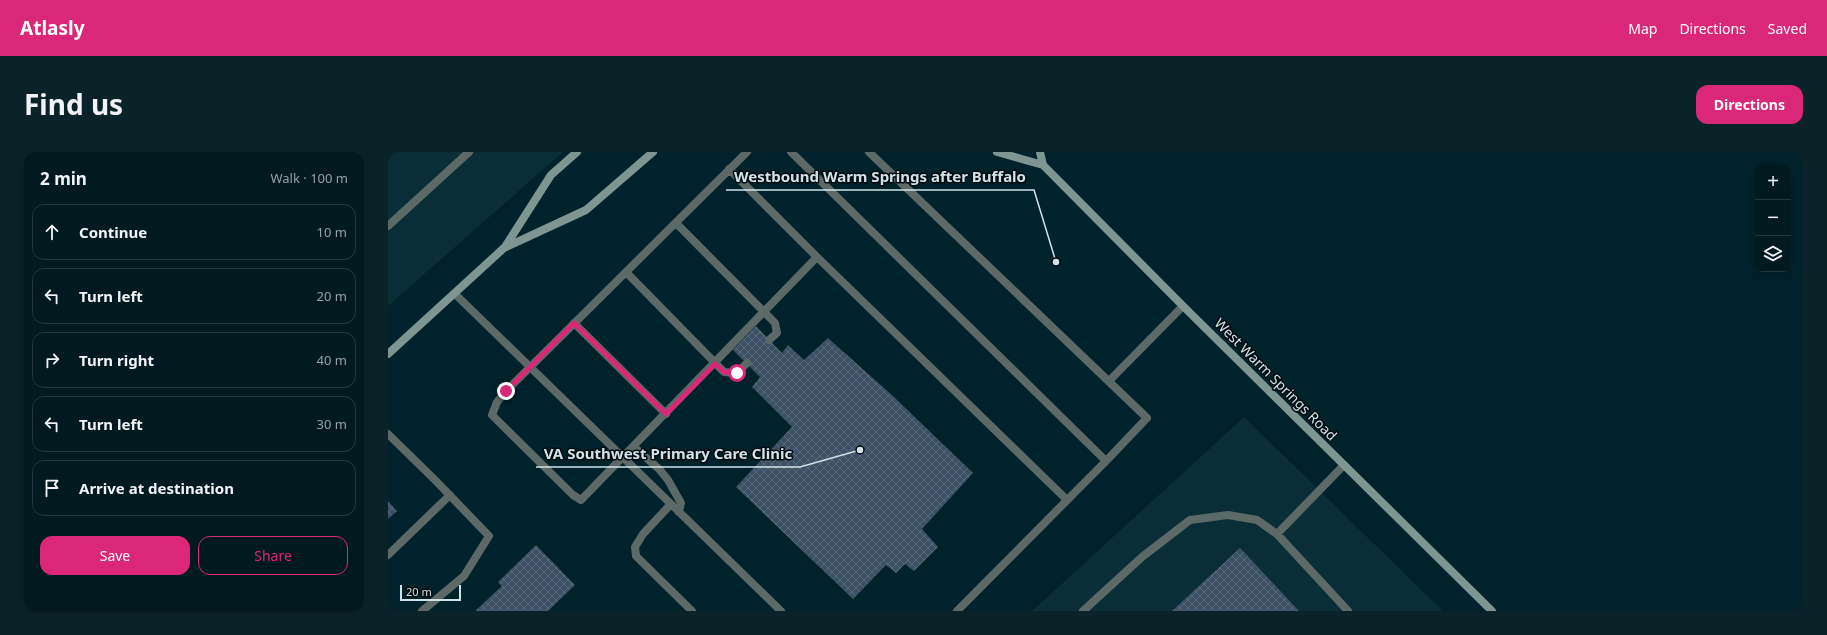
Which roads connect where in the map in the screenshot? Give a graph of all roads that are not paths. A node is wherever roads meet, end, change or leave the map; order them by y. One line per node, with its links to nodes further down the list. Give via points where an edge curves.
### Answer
1 (469, 152): 12 (lane)
2 (577, 152): 13 (main road, via 551,175)
3 (653, 152): 13 (main road, via 586,210)
4 (747, 152): 10 (lane)
5 (791, 152): 30 (lane)
6 (869, 152): 25 (lane)
7 (997, 152): 9 (main road, West Warm Springs Road)
8 (1040, 152): 9 (main road)
9 (1043, 165): 17 (main road, West Warm Springs Road)
10 (729, 169): 11 (lane); 14 (lane)
11 (676, 223): 15 (lane); 18 (lane)
12 (388, 226)
13 (505, 247): 16 (main road)
14 (818, 257): 18 (lane); 33 (lane)
15 (626, 272): 19 (lane); 23 (lane)
16 (455, 294): 21 (main road); 24 (lane)
17 (1183, 306): 25 (lane); 31 (main road, West Warm Springs Road)
18 (765, 312): 20 (lane, via 776,323 776,333); 23 (lane)
19 (574, 323): 24 (lane); 26 (lane)
20 (769, 340)
21 (388, 354)
22 (746, 363): 23 (lane, via 737,373 724,372)
23 (715, 364): 26 (lane)
24 (530, 367): 29 (lane); 29 (lane, via 497,402 492,415 568,489 581,500)
25 (1109, 381): 30 (lane, via 1147,418)
26 (666, 414): 28 (lane)
27 (388, 434): 32 (lane)
28 (634, 447): 29 (lane); 35 (lane, via 668,480 681,503)
29 (623, 457): 34 (lane)
30 (1106, 461): 33 (lane)
31 (1344, 465): 36 (lane); 44 (main road, West Warm Springs Road)
32 (450, 495): 37 (lane); 38 (lane, via 489,536 464,576)
33 (1067, 500): 41 (lane)
34 (671, 504): 35 (lane); 39 (lane, via 643,534 635,547 636,556)
35 (679, 512): 40 (lane)
36 (1277, 534): 42 (lane, via 1256,520 1228,515 1190,520 1142,557); 43 (lane)
37 (388, 555)
38 (422, 611)
39 (692, 611)
40 (781, 611)
41 (957, 611)
42 (1083, 611)
43 (1348, 611)
44 (1492, 611)

